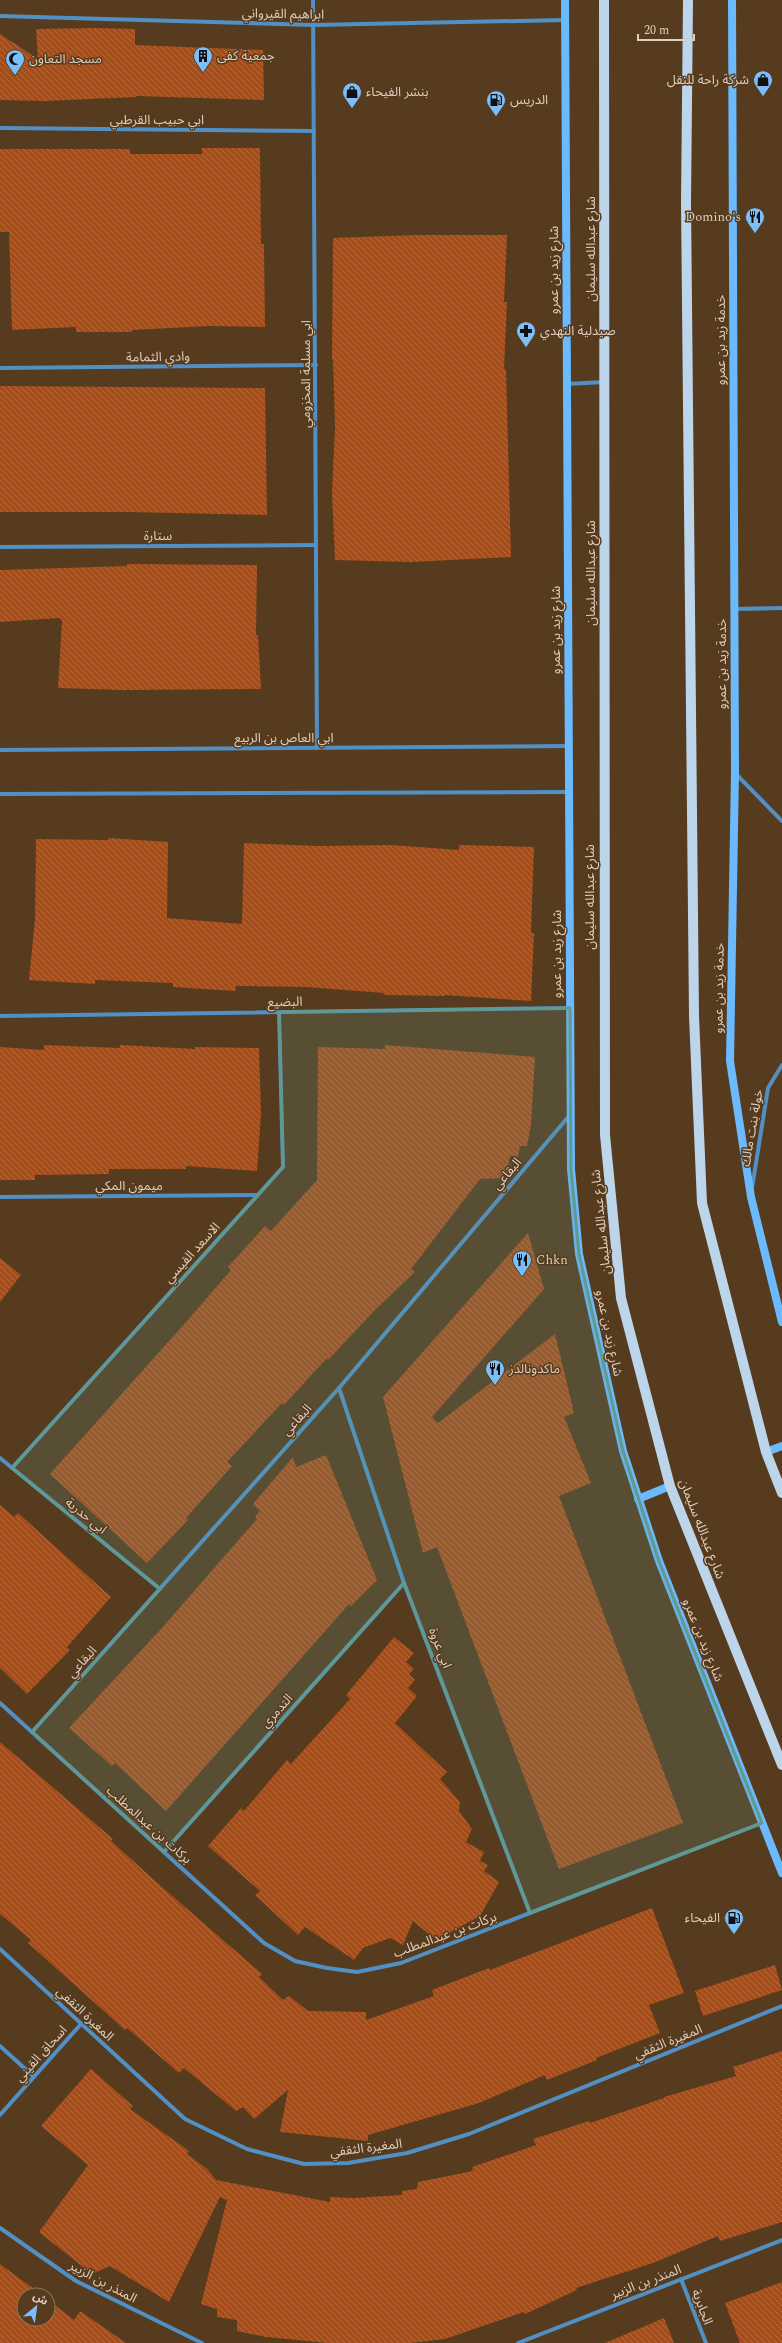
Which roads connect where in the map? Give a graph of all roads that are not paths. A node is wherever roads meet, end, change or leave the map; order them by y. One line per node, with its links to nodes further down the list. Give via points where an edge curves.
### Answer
1 (313, 0): 8 (street, ابي مسلمة المخزومي)
2 (565, 0): 7 (main road, شارع زيد بن عمرو)
3 (604, 0): 13 (main road, شارع عبدالله سليمان)
4 (688, 0): 37 (main road, via 686,210 694,1000 702,1203)
5 (732, 0): 18 (main road, خدمة زيد بن عمرو)
6 (0, 16): 8 (street, ابراهيم القيرواني)
7 (565, 20): 8 (street, ابراهيم القيرواني); 14 (main road, شارع زيد بن عمرو)
8 (314, 25): 10 (street, ابي مسلمة المخزومي)
9 (0, 128): 10 (street, ابي حبيب القرطبي)
10 (314, 131): 11 (street, ابي مسلمة المخزومي)
11 (316, 365): 12 (street, وادي الثمامة); 15 (street, ابي مسلمة المخزومي)
12 (0, 368)
13 (604, 382): 14 (street); 40 (main road, شارع عبدالله سليمان, via 605,1135 621,1298)
14 (567, 384): 19 (main road, شارع زيد بن عمرو)
15 (316, 545): 16 (street, ستارة); 20 (street, ابي مسلمة المخزومي)
16 (0, 547)
17 (782, 608): 18 (street)
18 (734, 609): 22 (main road, خدمة زيد بن عمرو)
19 (568, 746): 20 (street, ابي العاص بن الربيع); 23 (main road, شارع زيد بن عمرو)
20 (317, 748): 21 (street, ابي العاص بن الربيع)
21 (0, 750)
22 (735, 772): 25 (street); 33 (main road, خدمة زيد بن عمرو, via 730,1061)
23 (568, 792): 24 (street); 26 (main road, شارع زيد بن عمرو)
24 (0, 794)
25 (782, 821)
26 (570, 1008): 27 (street, البضيع); 30 (main road, شارع زيد بن عمرو)
27 (279, 1012): 28 (street, البضيع); 31 (street, الاسعد القيسي, via 283,1167)
28 (0, 1016)
29 (782, 1065): 33 (street, خولة بنت مالك, via 768,1088)
30 (570, 1115): 35 (street, البقاعي); 42 (main road, شارع زيد بن عمرو, via 571,1169 579,1254 623,1452)
31 (258, 1195): 32 (street, ميمون المكي); 39 (street, الاسعد القيسي)
32 (0, 1197)
33 (751, 1197): 34 (main road, خدمة زيد بن عمرو)
34 (782, 1322)
35 (339, 1388): 43 (street, ابي عروة); 44 (street, البقاعي)
36 (782, 1446): 37 (main road)
37 (766, 1452): 41 (main road)
38 (0, 1458): 39 (street, ابي حدرية)
39 (12, 1468): 44 (street, ابي حدرية)
40 (670, 1486): 42 (main road); 47 (main road, شارع عبدالله سليمان)
41 (782, 1493)
42 (638, 1499): 48 (main road, شارع زيد بن عمرو, via 659,1561)
43 (404, 1583): 49 (street, التدمري); 51 (street, ابي عروة)
44 (160, 1589): 46 (street, البقاعي)
45 (0, 1703): 46 (street, بركات بن عبدالمطلب)
46 (32, 1732): 49 (street, بركات بن عبدالمطلب)
47 (782, 1765)
48 (762, 1823): 50 (main road, شارع زيد بن عمرو); 51 (street, بركات بن عبدالمطلب)
49 (164, 1852): 51 (street, بركات بن عبدالمطلب, via 264,1943 295,1962 327,1968 358,1972 401,1963)
50 (782, 1873)
51 (530, 1913)
52 (0, 1949): 54 (street, المغيرة الثقفي)
53 (782, 2006): 54 (street, المغيرة الثقفي, via 469,2134 407,2153 348,2163 304,2164 247,2149 185,2119)
54 (81, 2024): 56 (street, اسحاق القيني)
55 (0, 2046): 56 (street)
56 (33, 2076): 57 (street, اسحاق القيني)
57 (0, 2115)
58 (0, 2228): 61 (street, المنذر بن الزبير, via 76,2281)
59 (782, 2240): 60 (street, المنذر بن الزبير)
60 (681, 2279): 62 (street, المنذر بن الزبير); 63 (street, الجابرية)
61 (202, 2343)
62 (518, 2343)
63 (706, 2343)

